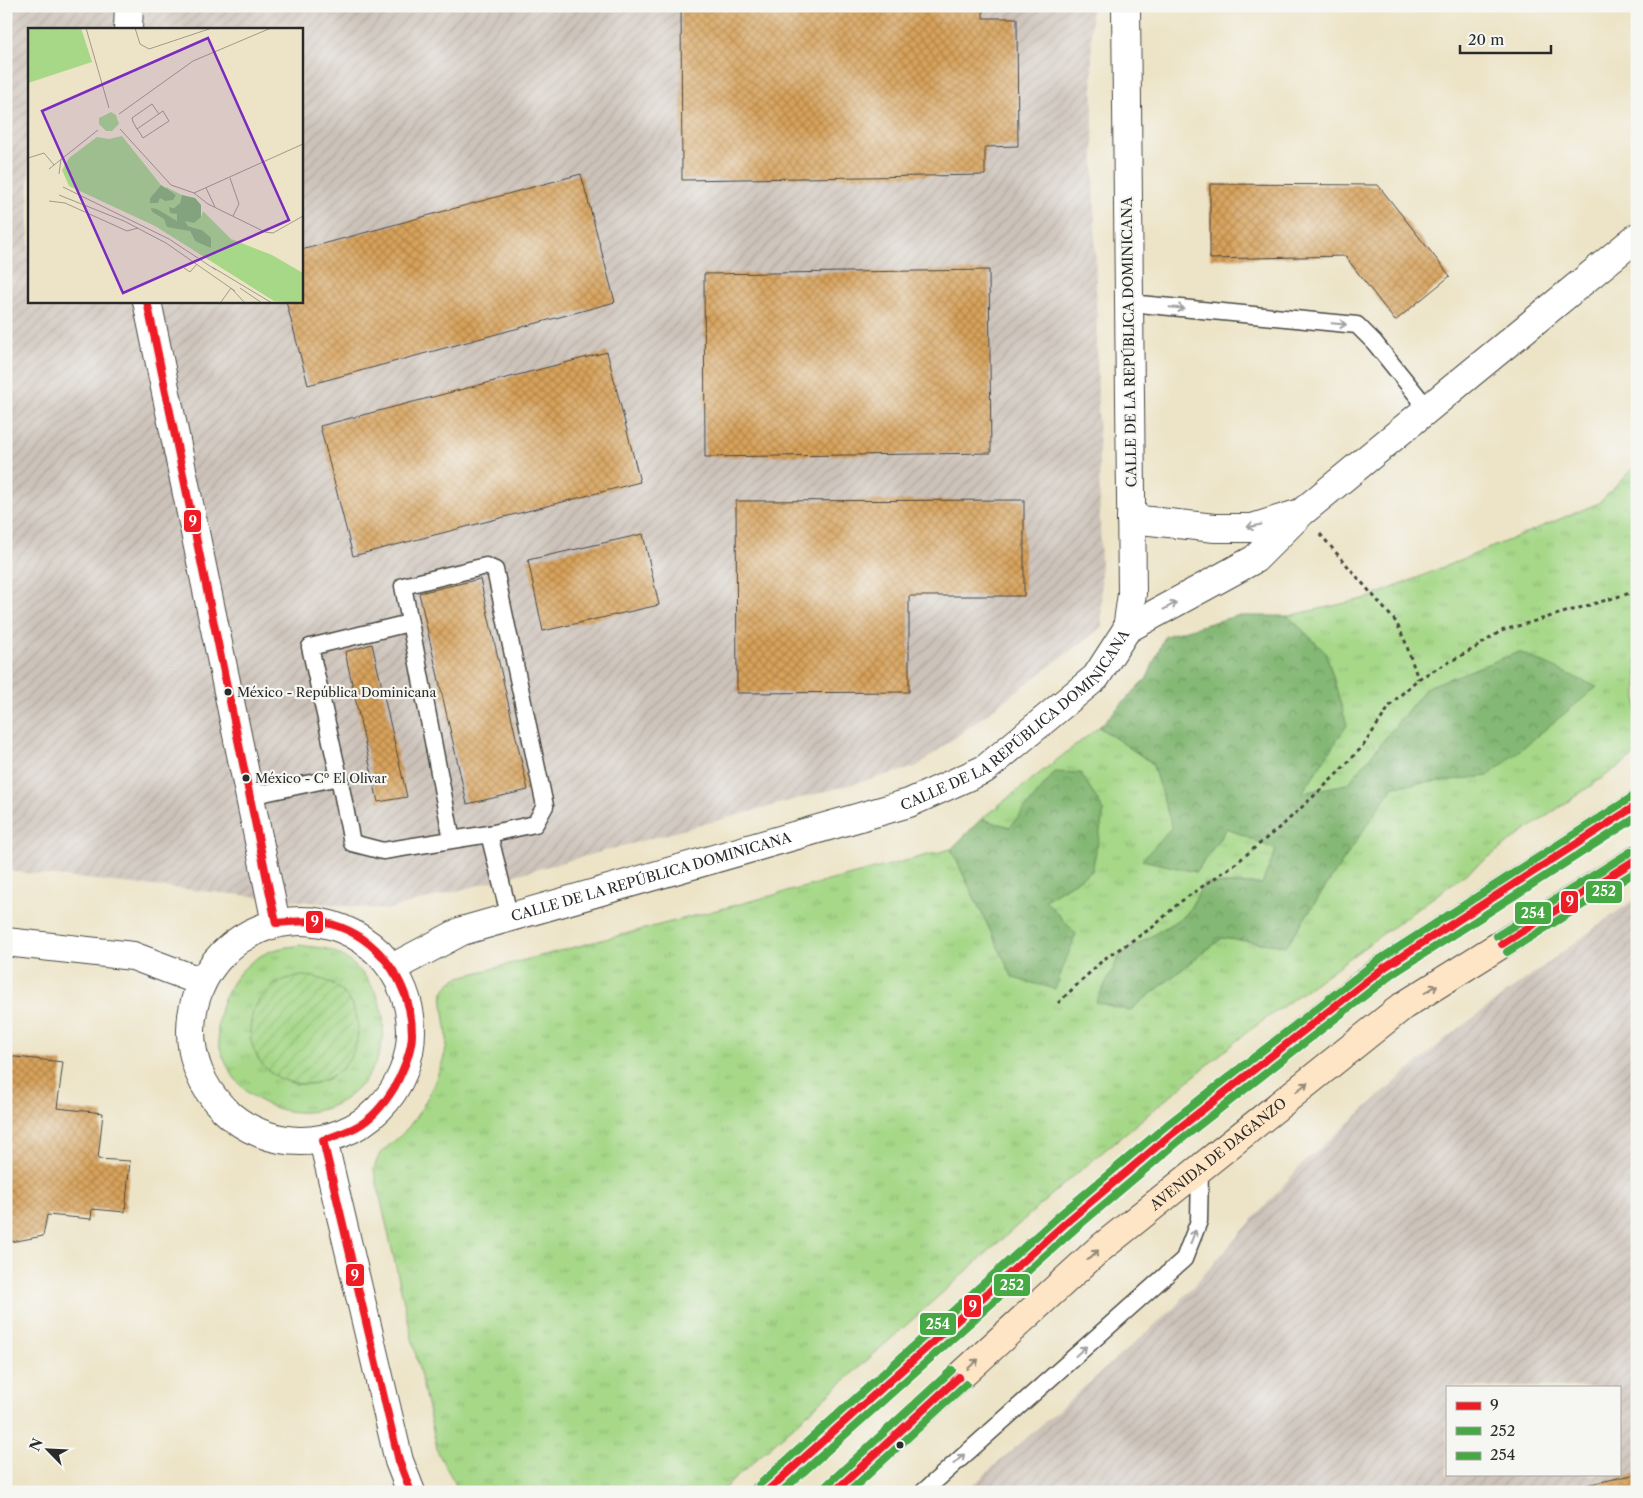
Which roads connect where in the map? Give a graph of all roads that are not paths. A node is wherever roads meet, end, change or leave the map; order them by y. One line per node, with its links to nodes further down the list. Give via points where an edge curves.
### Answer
1 (129, 6): 3 (street)
2 (1126, 6): 6 (street, CALLE DE LA REPÚBLICA DOMINICANA)
3 (128, 28)
4 (1637, 237): 7 (street)
5 (147, 302): 13 (street)
6 (1129, 303): 7 (lane, one-way to 7, via 1357,325); 9 (street, CALLE DE LA REPÚBLICA DOMINICANA)
7 (1428, 409): 8 (street)
8 (1301, 513): 9 (street, one-way to 9, via 1252,528 1215,528); 11 (street, one-way to 8, via 1254,559)
9 (1131, 519): 11 (street, CALLE DE LA REPÚBLICA DOMINICANA, via 1132,594)
10 (409, 622): 12 (lane, via 310,647); 15 (lane, via 403,586 486,566 495,570 546,806 535,824); 16 (lane)
11 (1127, 629): 18 (street, CALLE DE LA REPÚBLICA DOMINICANA, via 1096,677 985,770 909,803)
12 (339, 777): 13 (lane); 16 (lane, via 352,842 383,851)
13 (250, 796): 19 (street)
14 (1637, 805): 26 (main road, via 1386,967 1173,1134 1062,1226)
15 (489, 834): 16 (lane); 18 (lane)
16 (452, 840)
17 (1637, 859): 24 (main road, AVENIDA DE DAGANZO, one-way to 17, via 1403,1006)
18 (510, 918): 21 (street, CALLE DE LA REPÚBLICA DOMINICANA, via 462,931)
19 (276, 923): 21 (street, via 309,920 340,927 370,944); 22 (street, via 251,932 224,951)
20 (6, 942): 22 (street, via 133,956)
21 (392, 968): 23 (street, via 407,998 412,1035 404,1070 386,1102 359,1126)
22 (202, 982): 23 (street, via 191,1020 193,1057 207,1090 223,1110 255,1132 290,1141)
23 (323, 1140): 25 (street, via 399,1461)
24 (1200, 1168): 27 (main road, AVENIDA DE DAGANZO, one-way to 24, via 1097,1251); 28 (lane, one-way to 24, via 1184,1259 1199,1221)
25 (411, 1492)
26 (766, 1492)
27 (834, 1492)
28 (923, 1492)

